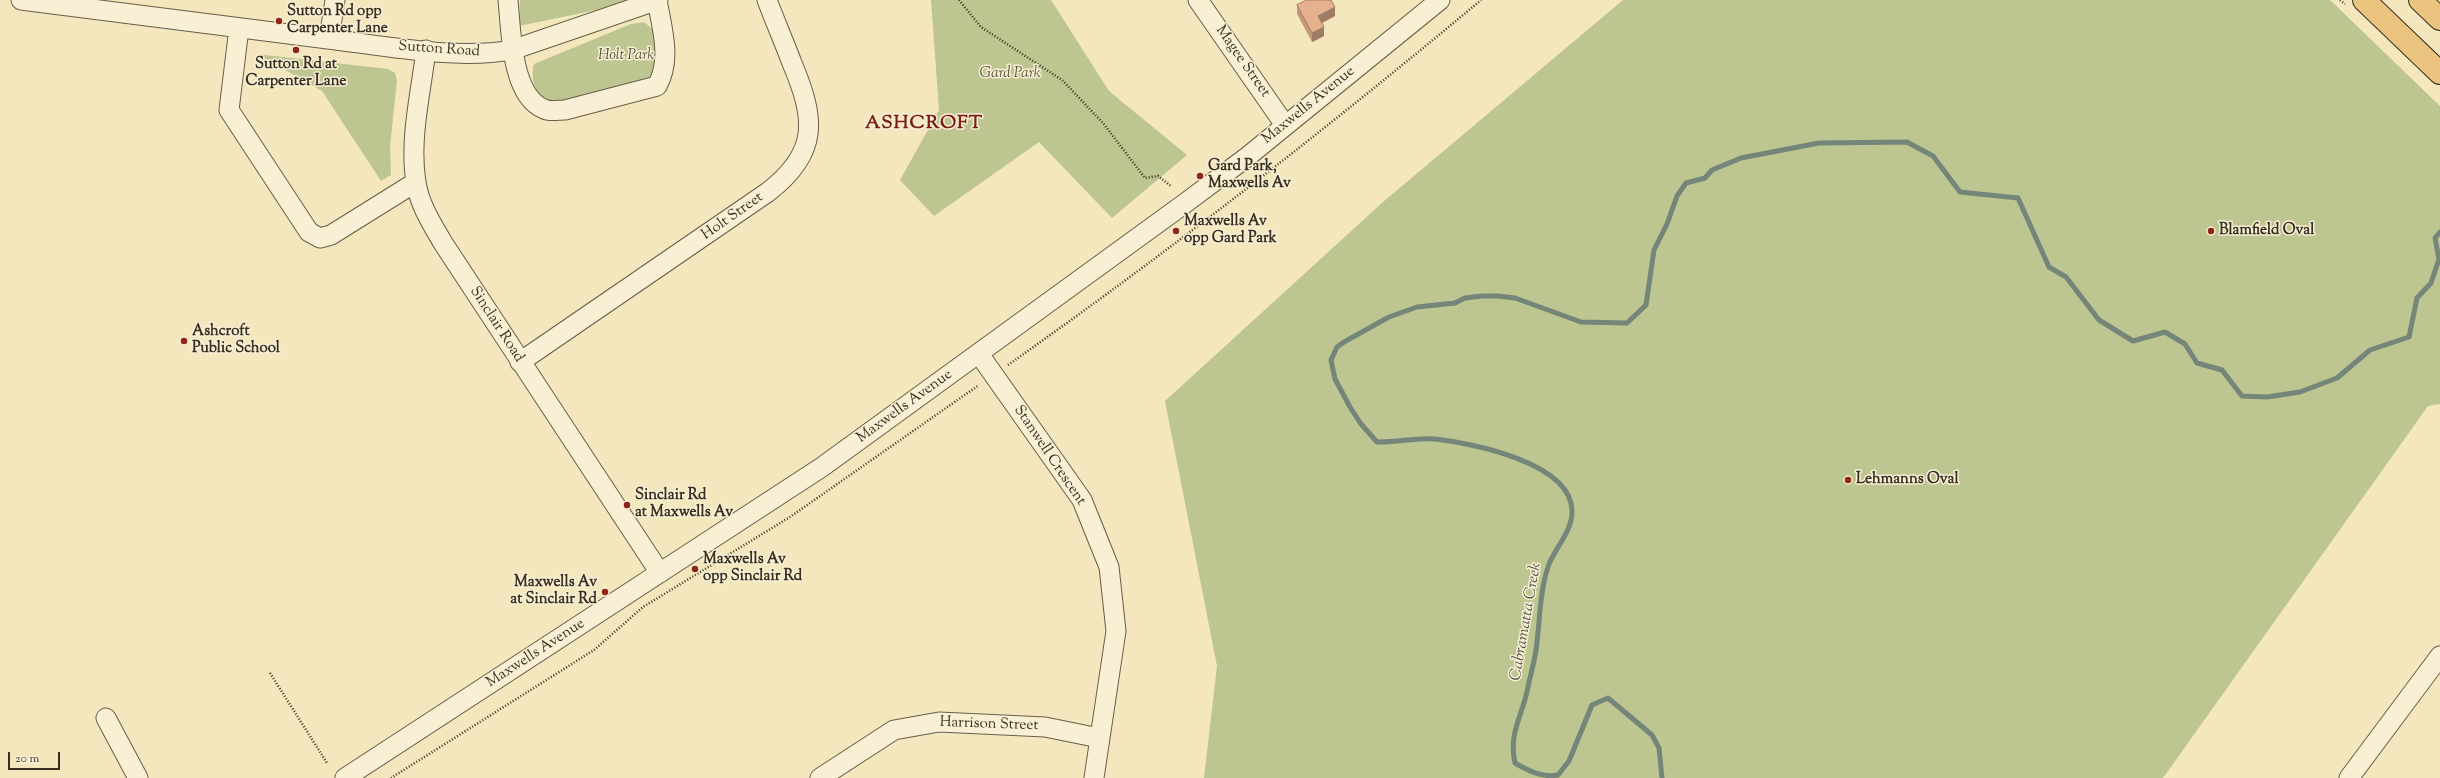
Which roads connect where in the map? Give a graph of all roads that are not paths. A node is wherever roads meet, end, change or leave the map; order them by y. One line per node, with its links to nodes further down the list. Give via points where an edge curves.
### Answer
1 (21, 0): 11 (street, Sutton Road)
2 (335, 0): 12 (street)
3 (508, 0): 14 (street)
4 (657, 0): 14 (street, Sutton Road); 14 (street, via 666,55 664,74 657,86 565,110 543,109 526,94)
5 (767, 0): 19 (street, Holt Street, via 806,98 808,133 803,153 782,182)
6 (1198, 0): 16 (street, Magee Street)
7 (1440, 0): 16 (street, Maxwells Avenue)
8 (2364, 0): 15 (main road)
9 (2420, 0): 10 (main road)
10 (2440, 19)
11 (239, 28): 12 (street, Sutton Road); 17 (street, via 229,110 309,232 320,238 331,235)
12 (329, 39): 13 (street, Sutton Road)
13 (426, 50): 14 (street, Sutton Road, via 480,54); 17 (street, Sinclair Road, via 415,138)
14 (512, 50)
15 (2440, 73)
16 (1286, 125): 18 (street, Maxwells Avenue, via 1184,204)
17 (416, 182): 19 (street, Sinclair Road, via 425,211 443,244)
18 (979, 354): 20 (street, Maxwells Avenue, via 822,467); 23 (street, Stanwell Crescent, via 1082,500 1109,567 1116,631)
19 (520, 362): 20 (street, Sinclair Road)
20 (660, 573): 25 (street, Maxwells Avenue)
21 (2440, 656): 28 (street)
22 (106, 718): 24 (street)
23 (1099, 738): 26 (street, Harrison Street, via 1045,727 939,722 894,730); 27 (street, Stanwell Crescent)
24 (138, 778)
25 (345, 778)
26 (820, 778)
27 (1094, 778)
28 (2349, 778)

